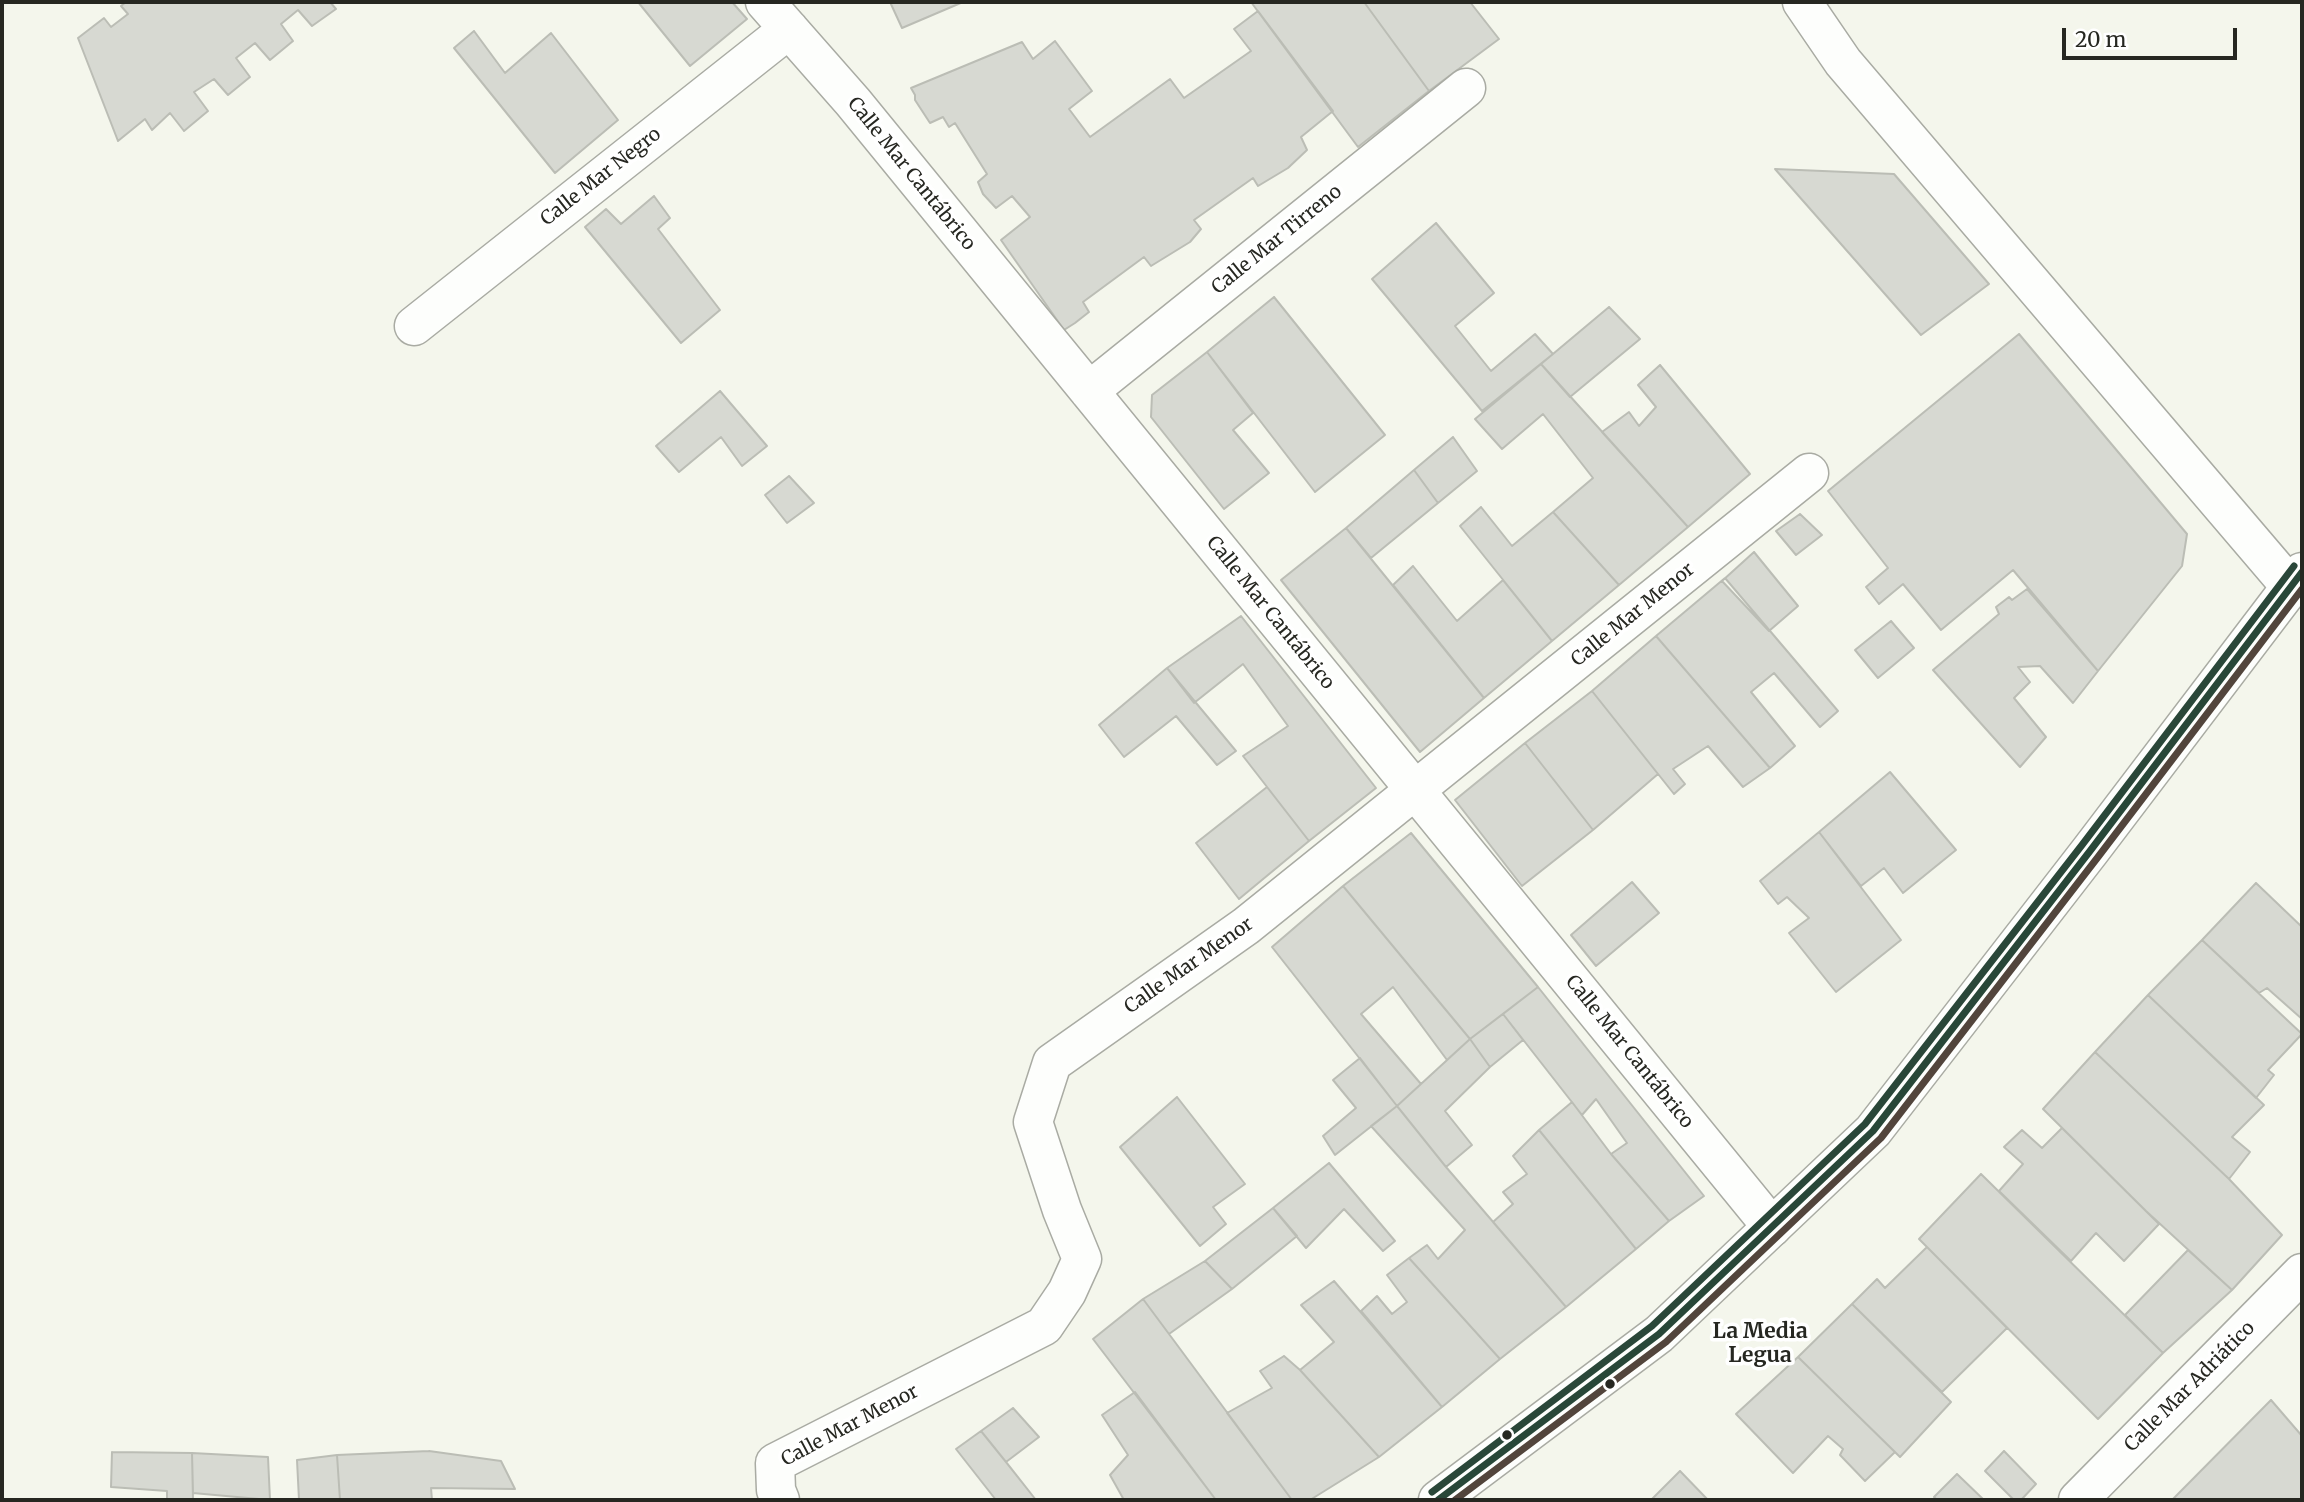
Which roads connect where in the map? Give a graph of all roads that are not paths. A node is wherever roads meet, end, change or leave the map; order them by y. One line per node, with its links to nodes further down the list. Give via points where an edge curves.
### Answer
1 (1802, 2): 7 (street, via 1843,62)
2 (777, 15): 4 (street, Calle Mar Negro); 5 (street, Calle Mar Cantábrico)
3 (1466, 88): 5 (street, Calle Mar Tirreno)
4 (414, 326)
5 (1089, 391): 8 (street, Calle Mar Cantábrico)
6 (1809, 473): 8 (street, Calle Mar Menor)
7 (2296, 579): 9 (street, via 1873,1131)
8 (1415, 790): 9 (street, Calle Mar Cantábrico); 11 (street, Calle Mar Menor, via 1246,926 1052,1063 1033,1122 1082,1259 1067,1292 1044,1326 775,1463)
9 (1772, 1227): 12 (street, via 1659,1334)
10 (2302, 1273): 13 (street, Calle Mar Adriático)
11 (780, 1500)
12 (1437, 1500)
13 (2078, 1500)

